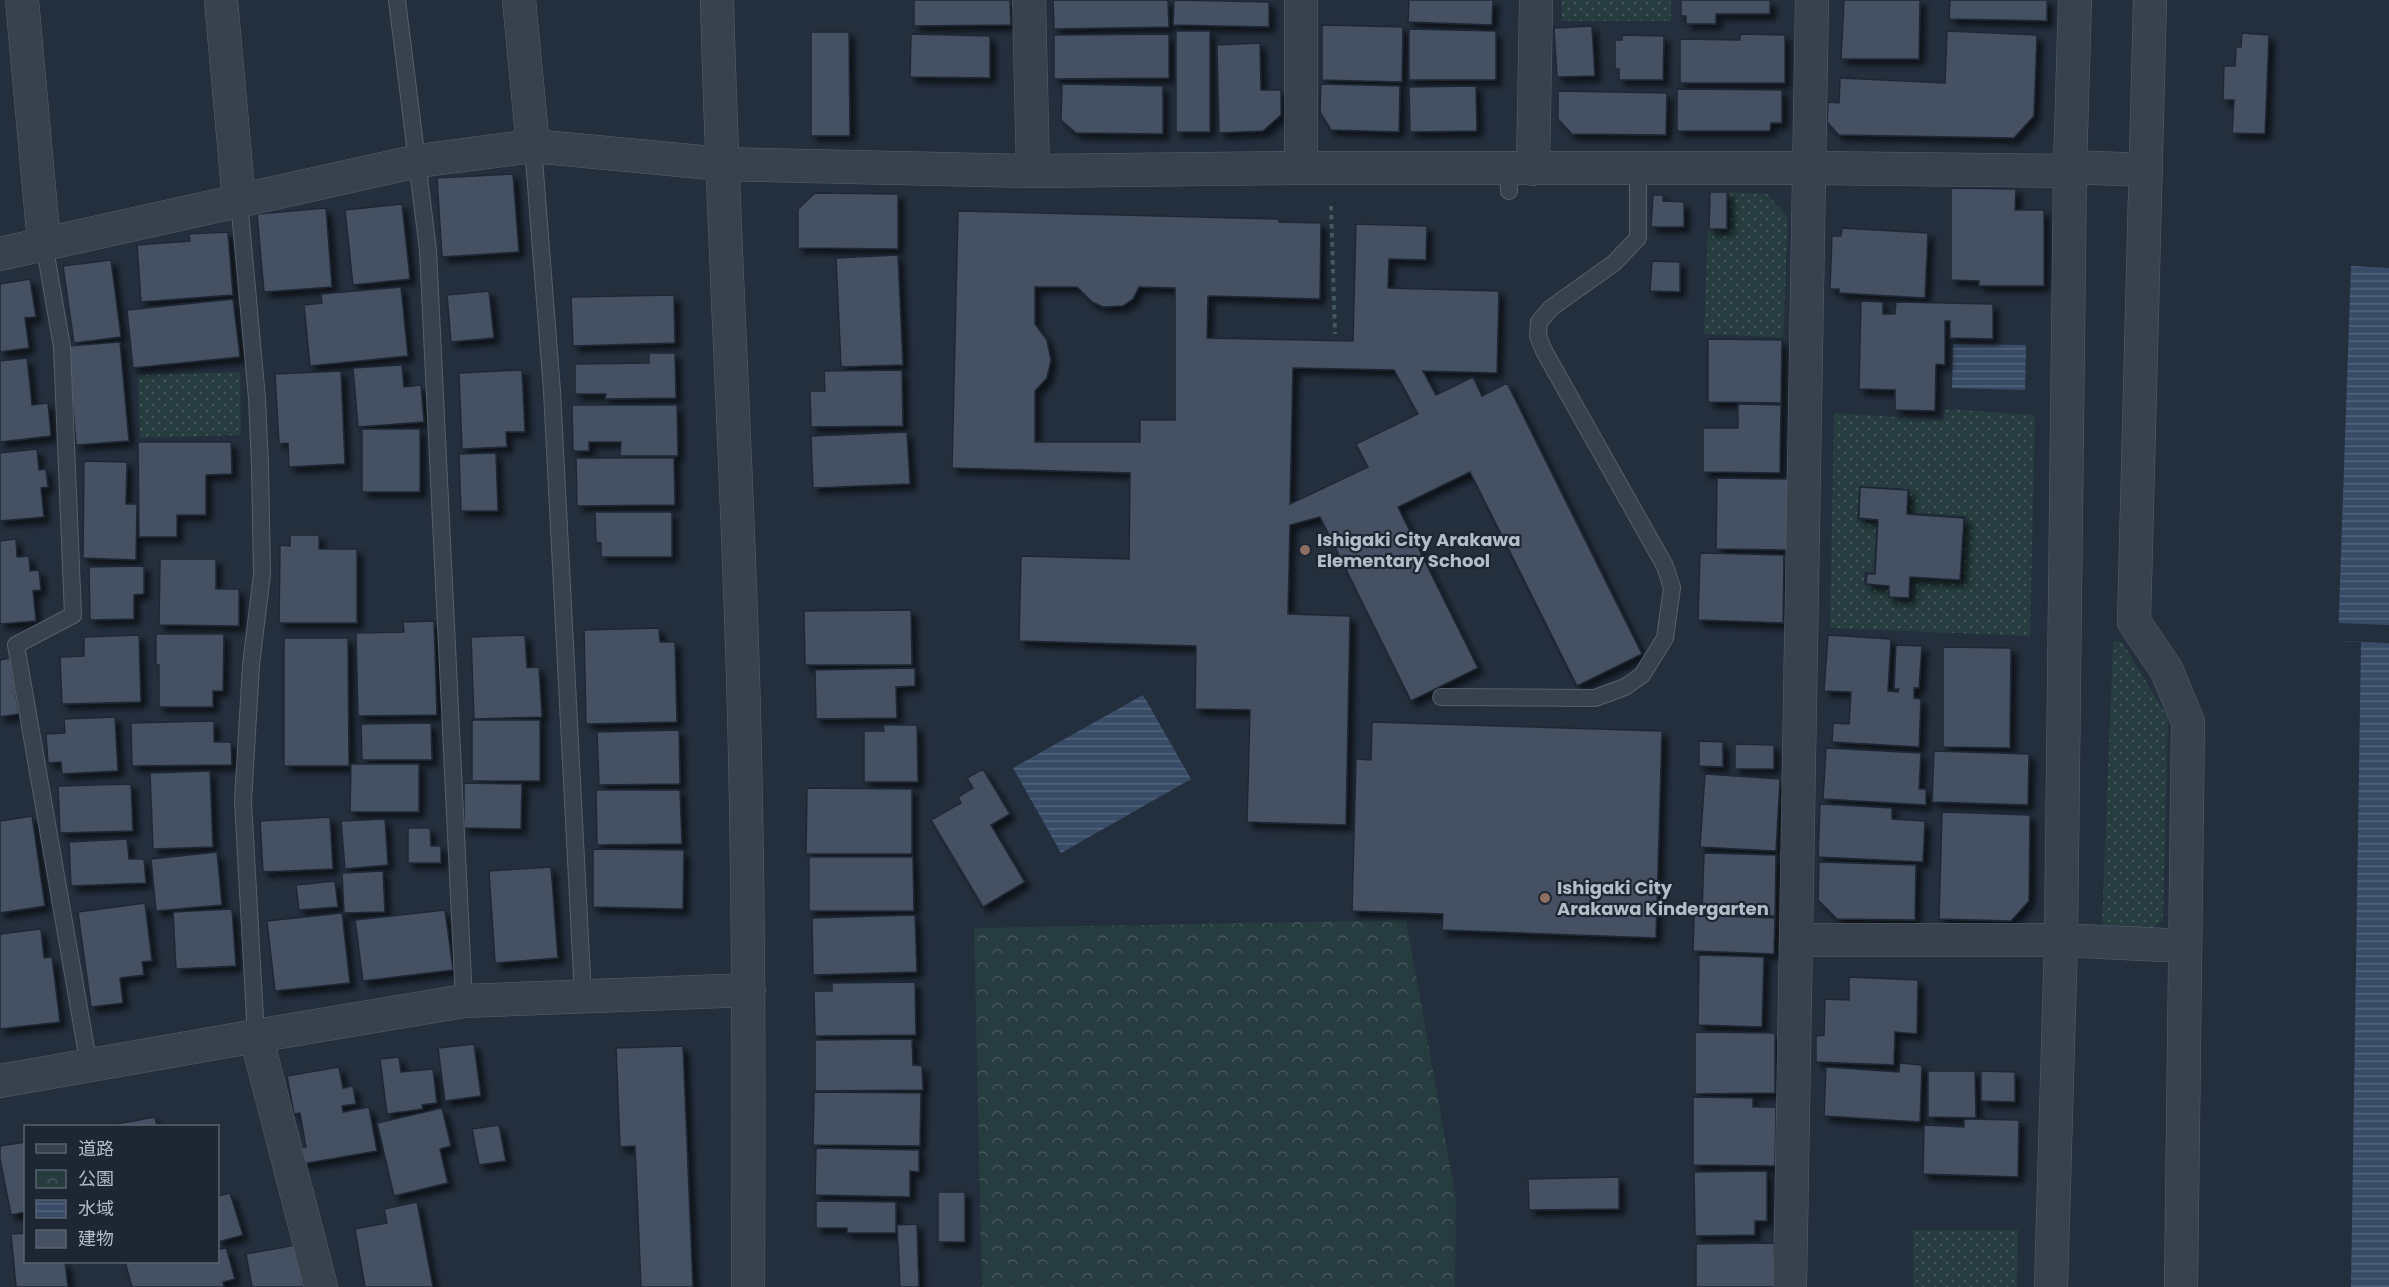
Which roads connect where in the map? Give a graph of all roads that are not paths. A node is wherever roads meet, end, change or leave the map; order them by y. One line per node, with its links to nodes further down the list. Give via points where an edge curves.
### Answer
1 (22, 0): 23 (street)
2 (221, 0): 22 (street)
3 (397, 0): 13 (lane)
4 (519, 0): 12 (street)
5 (717, 0): 14 (street)
6 (1029, 0): 20 (street)
7 (1301, 0): 15 (street)
8 (1536, 0): 21 (street)
9 (1812, 0): 16 (street)
10 (2075, 0): 18 (street)
11 (2150, 0): 19 (street)
12 (533, 146): 13 (street); 14 (street); 30 (lane, via 552,391)
13 (418, 161): 22 (street); 31 (lane, via 428,250)
14 (722, 164): 20 (street); 29 (street, via 740,590)
15 (1301, 168): 20 (street); 21 (street)
16 (1809, 168): 17 (street); 18 (street); 26 (street)
17 (1638, 169): 21 (street); 25 (lane, via 1638,238 1614,263 1551,308 1539,322 1538,336 1665,566 1672,588 1665,638 1642,675 1625,687 1595,698)
18 (2070, 169): 19 (street); 27 (street)
19 (2145, 170): 28 (street, via 2134,622 2166,669 2188,722)
20 (1033, 171)
21 (1517, 176)
22 (239, 201): 23 (street); 32 (lane, via 257,398 261,519 262,574 251,665 243,801)
23 (44, 243): 24 (street); 33 (lane, via 62,347 73,615 16,645)
24 (0, 254)
25 (1441, 696)
26 (1797, 940): 27 (street); 37 (street)
27 (2061, 940): 28 (street); 38 (street)
28 (2185, 946): 39 (street)
29 (749, 990): 30 (street); 36 (street)
30 (583, 996): 31 (street)
31 (464, 1001): 32 (street)
32 (256, 1035): 33 (street); 35 (street)
33 (89, 1065): 34 (street)
34 (0, 1081)
35 (321, 1287)
36 (748, 1287)
37 (1790, 1287)
38 (2051, 1287)
39 (2181, 1287)

